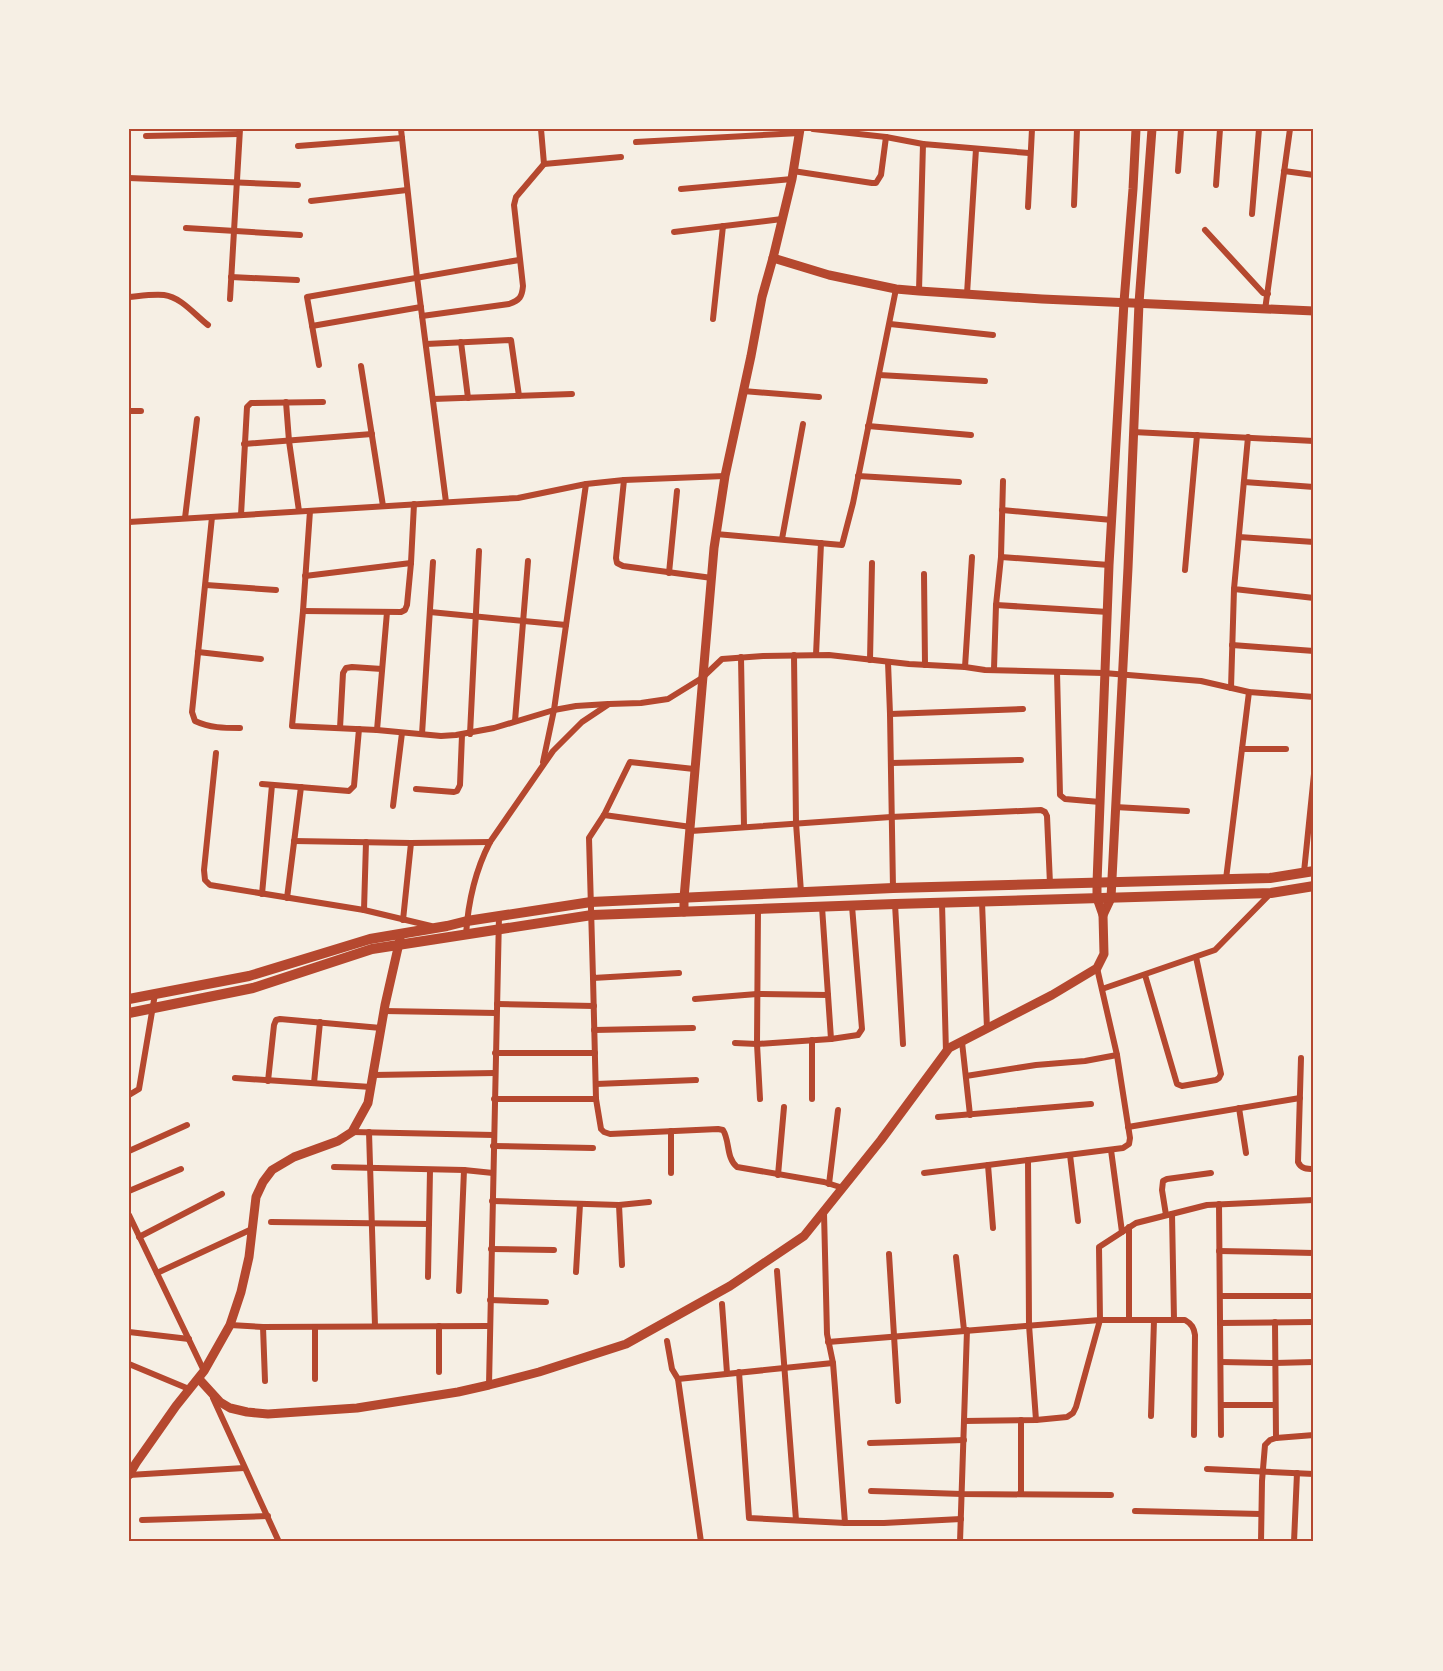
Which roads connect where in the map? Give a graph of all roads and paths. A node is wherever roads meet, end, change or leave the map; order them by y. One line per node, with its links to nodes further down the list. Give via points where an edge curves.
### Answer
1 (401, 129): 17 (street)
2 (542, 129): 24 (street)
3 (813, 129): 14 (street)
4 (1032, 129): 22 (street)
5 (1077, 129): 36 (street)
6 (1136, 129): 57 (street)
7 (1152, 129): 58 (street)
8 (1181, 129): 25 (street)
9 (1220, 129): 32 (street)
10 (1259, 129): 38 (street)
11 (1290, 129): 26 (street)
12 (239, 131): 15 (street); 30 (street)
13 (800, 131): 18 (street); 27 (street)
14 (864, 132): 16 (street)
15 (146, 136)
16 (885, 137): 19 (street); 27 (street, via 881,175 876,183)
17 (402, 138): 20 (street); 34 (street)
18 (636, 142)
19 (923, 144): 21 (street); 52 (street)
20 (298, 146)
21 (976, 149): 22 (street); 53 (street)
22 (1029, 153): 37 (street)
23 (621, 157): 24 (street)
24 (544, 164): 47 (street, via 516,197)
25 (1178, 171)
26 (1284, 171): 28 (street); 54 (street)
27 (792, 175): 33 (street); 39 (street)
28 (1314, 175)
29 (129, 178): 30 (street)
30 (236, 183): 31 (street); 43 (street)
31 (298, 185)
32 (1216, 185)
33 (681, 189)
34 (407, 190): 35 (street); 49 (street)
35 (311, 201)
36 (1074, 205)
37 (1028, 207)
38 (1252, 214)
39 (782, 219): 40 (street); 46 (street)
40 (723, 226): 44 (street); 63 (street)
41 (186, 228): 43 (street)
42 (1205, 230): 54 (street)
43 (233, 231): 45 (street); 48 (street)
44 (674, 232)
45 (300, 235)
46 (774, 258): 51 (street); 74 (street)
47 (519, 260): 49 (street); 62 (street, via 523,286 519,300)
48 (231, 277): 50 (street); 56 (street)
49 (417, 277): 59 (street); 66 (street, via 307,297)
50 (297, 280)
51 (896, 289): 52 (street); 64 (street)
52 (919, 291): 53 (street)
53 (967, 294): 57 (street)
54 (1268, 294): 60 (street)
55 (129, 297): 65 (street, via 165,295 179,301)
56 (230, 299)
57 (1124, 302): 58 (street); 113 (street)
58 (1139, 303): 60 (street); 87 (street)
59 (421, 307): 62 (street); 66 (street)
60 (1265, 310): 61 (street)
61 (1314, 311)
62 (422, 316): 69 (street)
63 (712, 319)
64 (890, 324): 67 (street); 72 (street)
65 (208, 326)
66 (312, 326): 70 (street)
67 (993, 335)
68 (461, 342): 69 (street); 76 (street, via 511,340); 78 (street)
69 (426, 344): 79 (street)
70 (320, 365)
71 (361, 366): 88 (street)
72 (879, 375): 73 (street); 86 (street)
73 (985, 381)
74 (743, 391): 77 (street); 95 (street)
75 (572, 394): 76 (street)
76 (519, 396): 78 (street)
77 (819, 396)
78 (468, 398): 79 (street)
79 (433, 399): 104 (street)
80 (286, 402): 81 (street); 92 (street); 94 (street, via 251,403 247,407)
81 (324, 402)
82 (129, 411): 83 (street)
83 (141, 411)
84 (197, 418): 112 (street)
85 (803, 424): 117 (street)
86 (868, 426): 89 (street); 96 (street)
87 (1133, 432): 90 (street); 160 (street)
88 (372, 434): 92 (street); 106 (street)
89 (971, 435)
90 (1197, 435): 91 (street); 128 (street)
91 (1248, 437): 93 (street); 100 (street)
92 (289, 441): 94 (street); 108 (street)
93 (1314, 441)
94 (244, 444): 110 (street)
95 (724, 476): 97 (street); 115 (street)
96 (858, 476): 99 (street); 119 (street, via 842,545)
97 (624, 480): 101 (street); 129 (street, via 617,563)
98 (1003, 481): 107 (street)
99 (959, 482)
100 (1244, 482): 102 (street); 116 (street)
101 (586, 484): 104 (street, via 519,498); 144 (street)
102 (1314, 487)
103 (677, 492): 129 (street)
104 (446, 502): 105 (street)
105 (414, 504): 106 (street); 125 (street)
106 (383, 506): 109 (street)
107 (1002, 510): 113 (street); 122 (street)
108 (299, 511): 109 (street); 110 (street)
109 (310, 511): 131 (street)
110 (241, 515): 111 (street)
111 (212, 517): 112 (street); 133 (street)
112 (185, 518): 114 (street)
113 (1112, 520): 127 (street)
114 (129, 522)
115 (716, 534): 117 (street); 132 (street)
116 (1239, 537): 118 (street); 134 (street)
117 (782, 539): 119 (street)
118 (1314, 542)
119 (821, 543): 149 (street)
120 (479, 551): 142 (street)
121 (972, 557): 155 (street)
122 (1001, 558): 127 (street); 137 (street)
123 (528, 561): 143 (street)
124 (433, 562): 140 (street)
125 (411, 563): 131 (street); 139 (street, via 405,610)
126 (872, 563): 152 (street)
127 (1109, 565): 141 (street)
128 (1185, 570)
129 (669, 573): 132 (street)
130 (924, 574): 154 (street)
131 (305, 576): 138 (street)
132 (712, 578): 161 (street)
133 (206, 585): 135 (street); 147 (street)
134 (1234, 589): 136 (street); 145 (street)
135 (276, 590)
136 (1314, 598)
137 (996, 604): 141 (street); 157 (street)
138 (303, 611): 139 (street); 171 (street, via 292,726)
139 (387, 612): 156 (street)
140 (430, 612): 142 (street); 176 (street)
141 (1108, 612): 159 (street)
142 (476, 616): 143 (street); 175 (street)
143 (524, 621): 144 (street); 169 (street)
144 (566, 625): 167 (street)
145 (1232, 645): 146 (street); 162 (street)
146 (1314, 651)
147 (198, 652): 151 (street); 170 (street, via 192,712 195,721 206,726)
148 (794, 655): 149 (street); 150 (street); 196 (street)
149 (816, 655): 152 (street)
150 (741, 657): 161 (street, via 722,659); 197 (street)
151 (261, 659)
152 (870, 660): 153 (street)
153 (888, 662): 154 (street); 168 (street)
154 (925, 665): 155 (street)
155 (965, 667): 157 (street)
156 (382, 669): 171 (street, via 346,668); 173 (street)
157 (994, 669): 158 (street)
158 (1057, 672): 159 (street); 190 (street, via 1060,795 1065,799)
159 (1104, 673): 160 (street); 190 (street)
160 (1122, 675): 162 (street, via 1201,681); 192 (street)
161 (702, 678): 165 (street, via 668,699); 184 (street)
162 (1231, 688): 163 (street)
163 (1249, 692): 164 (street); 178 (street)
164 (1314, 697)
165 (609, 704): 167 (street); 183 (street, via 582,722)
166 (1023, 709): 168 (street)
167 (554, 710): 169 (street); 183 (street)
168 (890, 714): 182 (street)
169 (515, 721): 175 (street)
170 (240, 728)
171 (340, 728): 172 (street)
172 (359, 729): 173 (street); 188 (street, via 352,789)
173 (376, 730): 174 (street)
174 (402, 733): 176 (street); 191 (street)
175 (470, 734): 177 (street)
176 (422, 735): 177 (street)
177 (462, 735): 189 (street, via 457,791)
178 (1242, 749): 179 (street); 204 (street)
179 (1286, 749)
180 (216, 753): 211 (street, via 205,880 210,885)
181 (1022, 760): 182 (street)
182 (891, 763): 195 (street)
183 (542, 766): 201 (street)
184 (694, 769): 194 (street, via 630,762); 198 (street)
185 (1314, 774): 203 (street)
186 (262, 784): 187 (street)
187 (272, 785): 188 (street); 211 (street)
188 (301, 787): 199 (street)
189 (416, 789)
190 (1100, 802): 206 (street)
191 (393, 806)
192 (1115, 807): 193 (street); 205 (street)
193 (1187, 811)
194 (604, 815): 198 (street); 217 (street, via 589,838)
195 (891, 817): 196 (street); 207 (street, via 1041,810 1047,816); 209 (street)
196 (795, 824): 197 (street); 210 (street)
197 (744, 827): 198 (street)
198 (691, 829): 214 (street)
199 (294, 841): 200 (street); 213 (street)
200 (366, 842): 202 (street); 224 (street)
201 (490, 842): 202 (street); 230 (street, via 476,872)
202 (411, 843): 229 (street)
203 (1309, 872): 204 (main road)
204 (1226, 879): 205 (main road)
205 (1111, 882): 206 (main road); 216 (street)
206 (1097, 883): 207 (main road); 215 (street)
207 (1050, 884): 209 (main road)
208 (1314, 886): 212 (main road)
209 (894, 888): 210 (main road)
210 (801, 892): 214 (main road)
211 (262, 894): 213 (street)
212 (1271, 894): 216 (main road); 235 (street, via 1215,950)
213 (287, 898): 224 (street)
214 (684, 898): 217 (main road); 225 (street)
215 (1097, 898): 216 (main road); 218 (main road); 227 (street)
216 (1111, 898): 227 (street)
217 (591, 902): 226 (street); 228 (main road)
218 (982, 902): 219 (main road); 255 (street)
219 (942, 903): 220 (main road); 265 (street)
220 (895, 904): 221 (main road); 262 (street)
221 (852, 906): 222 (main road); 257 (street, via 862,1029 858,1035)
222 (822, 907): 223 (main road); 243 (street)
223 (758, 909): 225 (main road); 242 (street)
224 (364, 910): 229 (street)
225 (684, 912): 226 (main road)
226 (592, 915): 232 (main road); 239 (street)
227 (1102, 915): 236 (street, via 1104,954)
228 (499, 916): 230 (main road); 232 (street)
229 (404, 920): 231 (street)
230 (467, 921): 231 (main road); 233 (street)
231 (436, 927): 234 (main road)
232 (498, 929): 233 (main road); 246 (street)
233 (465, 935): 234 (main road)
234 (400, 939): 241 (main road, via 370,939 249,975); 248 (main road, via 253,988); 249 (street)
235 (1196, 957): 238 (street); 238 (street, via 1221,1074 1216,1080 1177,1084)
236 (1097, 968): 240 (street); 255 (street)
237 (679, 973): 239 (street)
238 (1145, 975): 240 (street)
239 (593, 978): 247 (street)
240 (1102, 989): 266 (street)
241 (155, 994): 244 (main road); 248 (street)
242 (756, 994): 243 (street); 245 (street); 261 (street)
243 (828, 995): 257 (street)
244 (129, 999)
245 (695, 999)
246 (497, 1004): 247 (street); 251 (street)
247 (594, 1006): 256 (street)
248 (154, 1008): 250 (main road); 277 (street, via 140,1089)
249 (384, 1011): 251 (street); 253 (street)
250 (129, 1013)
251 (496, 1013): 263 (street)
252 (320, 1022): 253 (street); 273 (street, via 276,1020); 274 (street)
253 (381, 1028): 269 (street)
254 (693, 1028): 256 (street)
255 (987, 1029): 259 (street)
256 (594, 1030): 264 (street)
257 (831, 1039): 258 (street)
258 (812, 1040): 261 (street); 282 (street)
259 (962, 1042): 265 (street); 270 (street)
260 (735, 1043): 261 (street)
261 (757, 1044): 281 (street)
262 (903, 1044)
263 (495, 1053): 264 (street); 268 (street)
264 (595, 1053): 275 (street)
265 (946, 1053): 315 (street)
266 (1117, 1055): 270 (street); 290 (street)
267 (1301, 1058): 279 (street)
268 (495, 1073): 269 (street); 278 (street)
269 (373, 1075): 276 (street)
270 (966, 1076): 287 (street)
271 (235, 1078): 273 (street)
272 (696, 1080): 275 (street)
273 (268, 1081): 274 (street)
274 (314, 1083): 276 (street)
275 (596, 1084): 280 (street)
276 (371, 1087): 292 (street, via 368,1103)
277 (129, 1095)
278 (494, 1098): 280 (street); 294 (street)
279 (1300, 1098): 285 (street); 306 (street, via 1298,1162 1304,1169)
280 (596, 1099): 291 (street, via 601,1129 607,1133)
281 (760, 1099)
282 (812, 1099)
283 (1091, 1104): 287 (street)
284 (784, 1107): 313 (street)
285 (1239, 1108): 290 (street); 299 (street)
286 (838, 1110): 314 (street)
287 (970, 1115): 288 (street)
288 (938, 1117)
289 (187, 1125): 298 (street)
290 (1128, 1127): 297 (street, via 1129,1144)
291 (671, 1131): 310 (street); 313 (street, via 723,1130 736,1167)
292 (352, 1132): 293 (street); 333 (street, via 272,1170 256,1197)
293 (369, 1132): 294 (street); 304 (street)
294 (494, 1135): 295 (street)
295 (493, 1146): 296 (street); 309 (street)
296 (593, 1148)
297 (1111, 1150): 300 (street); 334 (street)
298 (129, 1151)
299 (1246, 1153)
300 (1070, 1155): 301 (street); 327 (street)
301 (1028, 1160): 302 (street); 361 (street)
302 (988, 1165): 311 (street); 332 (street)
303 (334, 1167): 304 (street)
304 (370, 1168): 307 (street); 329 (street)
305 (181, 1169): 316 (street)
306 (1314, 1169)
307 (430, 1170): 308 (street); 330 (street)
308 (464, 1170): 309 (street); 347 (street)
309 (494, 1173): 319 (street)
310 (671, 1173)
311 (924, 1173)
312 (1210, 1173): 325 (street, via 1163,1181)
313 (778, 1175): 314 (street)
314 (829, 1184): 315 (street)
315 (843, 1188): 324 (street)
316 (129, 1191)
317 (222, 1194): 335 (street)
318 (1314, 1200): 322 (street)
319 (492, 1201): 321 (street); 336 (street)
320 (649, 1203): 323 (street)
321 (580, 1204): 323 (street); 344 (street)
322 (1219, 1204): 325 (street); 338 (street)
323 (619, 1205): 342 (street)
324 (824, 1212): 372 (street); 386 (street, via 804,1236 730,1286 626,1344)
325 (1169, 1214): 331 (street); 356 (street)
326 (129, 1215): 335 (street)
327 (1078, 1221)
328 (272, 1222): 329 (street)
329 (372, 1223): 330 (street); 362 (street)
330 (429, 1224): 346 (street)
331 (1129, 1227): 334 (street); 354 (street)
332 (993, 1228)
333 (252, 1229): 345 (street); 360 (street, via 244,1280)
334 (1122, 1232): 353 (street, via 1099,1247)
335 (139, 1237): 345 (street)
336 (491, 1249): 337 (street); 350 (street)
337 (554, 1250)
338 (1219, 1251): 339 (street); 348 (street)
339 (1314, 1253)
340 (889, 1254): 369 (street)
341 (956, 1257): 367 (street)
342 (622, 1265)
343 (777, 1271): 378 (street)
344 (576, 1272)
345 (157, 1273): 370 (street)
346 (428, 1277)
347 (459, 1292)
348 (1220, 1296): 349 (street); 359 (street)
349 (1314, 1296)
350 (490, 1300): 351 (street); 364 (street)
351 (546, 1302)
352 (722, 1304): 381 (street)
353 (1100, 1320): 354 (street); 361 (street); 394 (street, via 1073,1413)
354 (1130, 1320): 355 (street)
355 (1154, 1320): 356 (street); 392 (street)
356 (1174, 1320): 396 (street, via 1185,1320 1194,1328)
357 (1275, 1322): 358 (street); 359 (street); 376 (street)
358 (1314, 1322)
359 (1220, 1323): 373 (street)
360 (230, 1324): 365 (street); 382 (street)
361 (1029, 1325): 367 (street); 394 (street)
362 (375, 1326): 363 (street); 366 (street)
363 (439, 1326): 364 (street); 379 (street)
364 (489, 1326): 386 (street)
365 (263, 1327): 366 (street); 385 (street)
366 (315, 1327): 383 (street)
367 (965, 1330): 369 (street); 395 (street)
368 (129, 1332): 370 (street)
369 (894, 1336): 372 (street); 389 (street)
370 (189, 1340): 382 (street)
371 (667, 1341): 384 (street)
372 (828, 1342): 375 (street)
373 (1221, 1362): 376 (street); 390 (street)
374 (1314, 1362): 376 (street)
375 (833, 1363): 378 (street); 418 (street)
376 (1275, 1363): 391 (street)
377 (129, 1364): 387 (street)
378 (785, 1369): 380 (street); 417 (street)
379 (439, 1372)
380 (739, 1372): 381 (street); 417 (street, via 749,1518)
381 (727, 1373): 384 (street)
382 (202, 1375): 387 (street); 388 (street)
383 (315, 1379)
384 (678, 1379): 420 (street)
385 (265, 1381)
386 (489, 1385): 388 (street, via 357,1408 268,1414 230,1408)
387 (189, 1389): 407 (street)
388 (212, 1395): 402 (street)
389 (898, 1401)
390 (1221, 1405): 391 (street); 397 (street)
391 (1275, 1405): 399 (street)
392 (1152, 1416)
393 (1021, 1420): 394 (street); 395 (street); 410 (street)
394 (1036, 1420)
395 (964, 1421): 400 (street)
396 (1194, 1435)
397 (1221, 1435)
398 (1314, 1435): 399 (street)
399 (1276, 1438): 404 (street, via 1265,1445)
400 (964, 1440): 401 (street); 409 (street)
401 (870, 1443)
402 (244, 1468): 407 (street); 414 (street)
403 (1208, 1469): 404 (street)
404 (1263, 1473): 405 (street); 413 (street)
405 (1297, 1473): 406 (street); 423 (street)
406 (1314, 1474)
407 (129, 1475)
408 (871, 1491): 409 (street)
409 (962, 1494): 410 (street); 415 (street)
410 (1021, 1494): 411 (street)
411 (1111, 1494)
412 (1135, 1510): 413 (street)
413 (1261, 1514): 422 (street)
414 (268, 1516): 416 (street); 419 (street)
415 (961, 1519): 418 (street); 421 (street)
416 (142, 1520)
417 (796, 1520): 418 (street)
418 (845, 1523)
419 (279, 1542)
420 (701, 1542)
421 (960, 1542)
422 (1261, 1542)
423 (1294, 1542)

